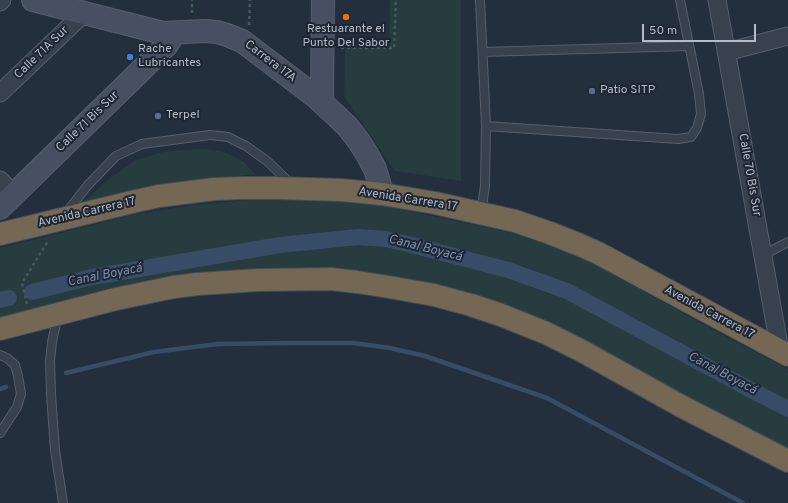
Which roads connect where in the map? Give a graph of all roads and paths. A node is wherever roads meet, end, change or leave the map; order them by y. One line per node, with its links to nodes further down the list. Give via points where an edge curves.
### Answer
1 (33, 0): 7 (street, Carrera 17A)
2 (323, 0): 11 (street)
3 (396, 0): 11 (path, via 394,48)
4 (480, 0): 12 (lane)
5 (680, 0): 10 (lane)
6 (716, 0): 13 (street, Calle 70 Bis Sur)
7 (84, 12): 8 (street, Carrera 17A, via 152,31); 14 (street, Calle 71A Sur)
8 (174, 33): 15 (street, Carrera 17A, via 217,32 242,41); 18 (street, Calle 71 Bis Sur, via 166,46)
9 (788, 36): 13 (street)
10 (689, 46): 12 (lane); 16 (lane, via 699,94 700,114 698,128 691,137 678,139)
11 (322, 47): 15 (street)
12 (483, 52): 16 (lane)
13 (726, 52): 24 (street, Calle 70 Bis Sur)
14 (0, 93)
15 (322, 102): 19 (street, Carrera 17A, via 358,140 375,169)
16 (486, 126): 20 (lane, via 486,186)
17 (296, 188): 19 (highway, Avenida Carrera 17); 21 (highway, Avenida Carrera 17, via 215,189 189,192 159,196); 21 (lane, via 268,161 246,146 228,137 210,135 142,144 116,156 88,185)
18 (5, 194)
19 (382, 194): 20 (highway, Avenida Carrera 17, via 435,202)
20 (481, 213): 28 (highway, Avenida Carrera 17, via 515,221 586,248)
21 (62, 218): 22 (highway, Avenida Carrera 17); 25 (path)
22 (0, 234)
23 (788, 242): 24 (lane)
24 (763, 255): 28 (street, Calle 70 Bis Sur)
25 (22, 283)
26 (58, 314): 27 (highway); 31 (highway, via 149,292 216,282 331,279 419,292 471,305 546,333); 32 (lane, via 50,361 55,450)
27 (0, 329)
28 (784, 353)
29 (0, 355): 30 (lane, via 15,365 21,394 17,407)
30 (0, 432)
31 (788, 461)
32 (63, 503)

